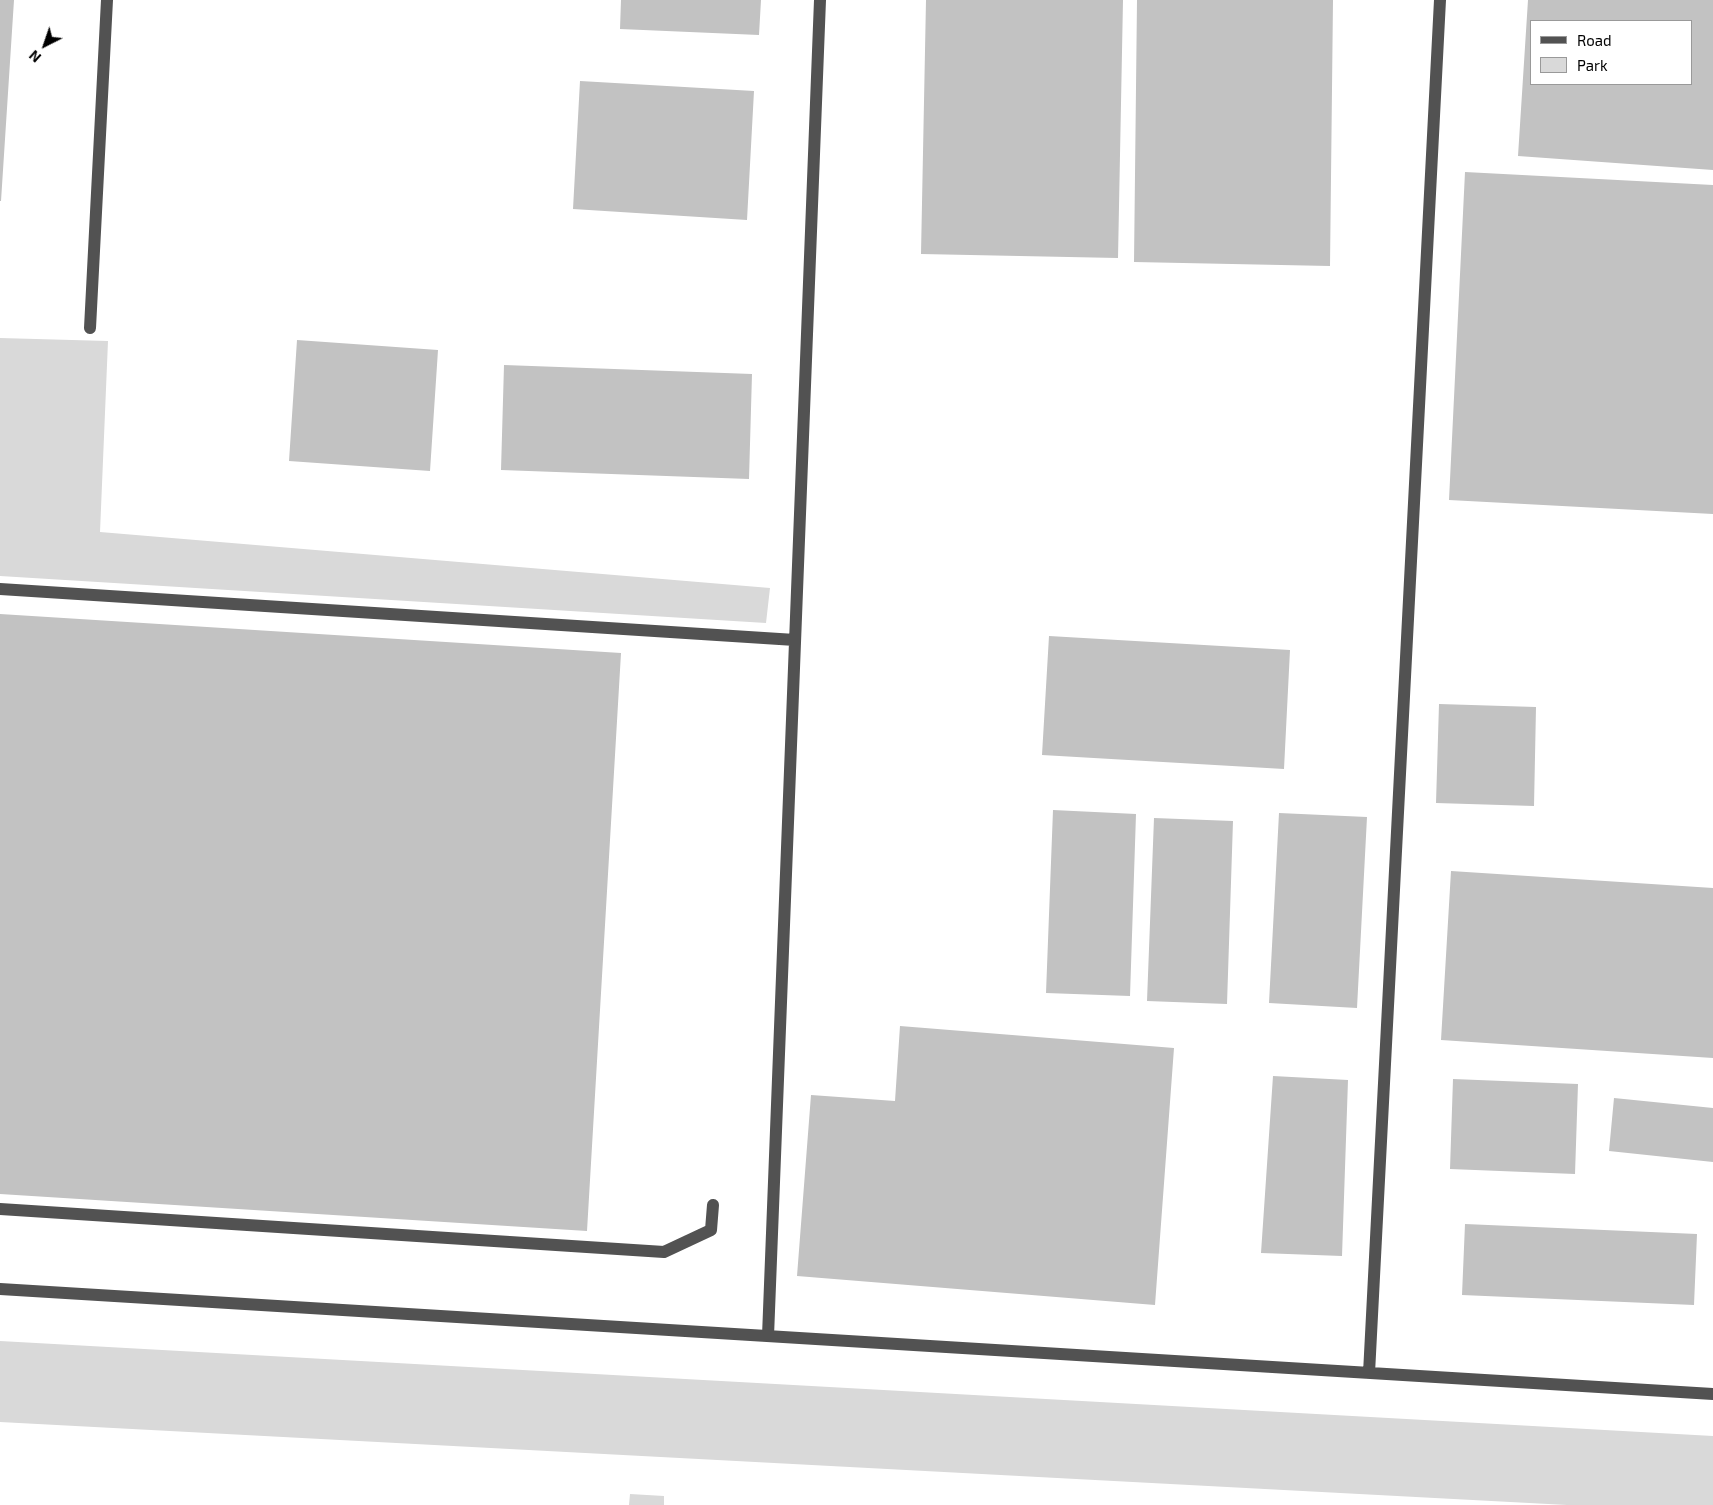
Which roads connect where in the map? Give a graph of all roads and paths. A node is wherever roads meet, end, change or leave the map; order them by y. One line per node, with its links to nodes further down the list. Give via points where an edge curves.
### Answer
1 (107, 0): 4 (street)
2 (820, 0): 6 (street)
3 (1440, 0): 11 (street)
4 (90, 328)
5 (0, 589): 6 (street)
6 (795, 640): 10 (street)
7 (713, 1205): 8 (street, via 711,1230 664,1252)
8 (0, 1210)
9 (0, 1289): 10 (street)
10 (768, 1336): 11 (street)
11 (1369, 1373): 12 (street)
12 (1713, 1394)

